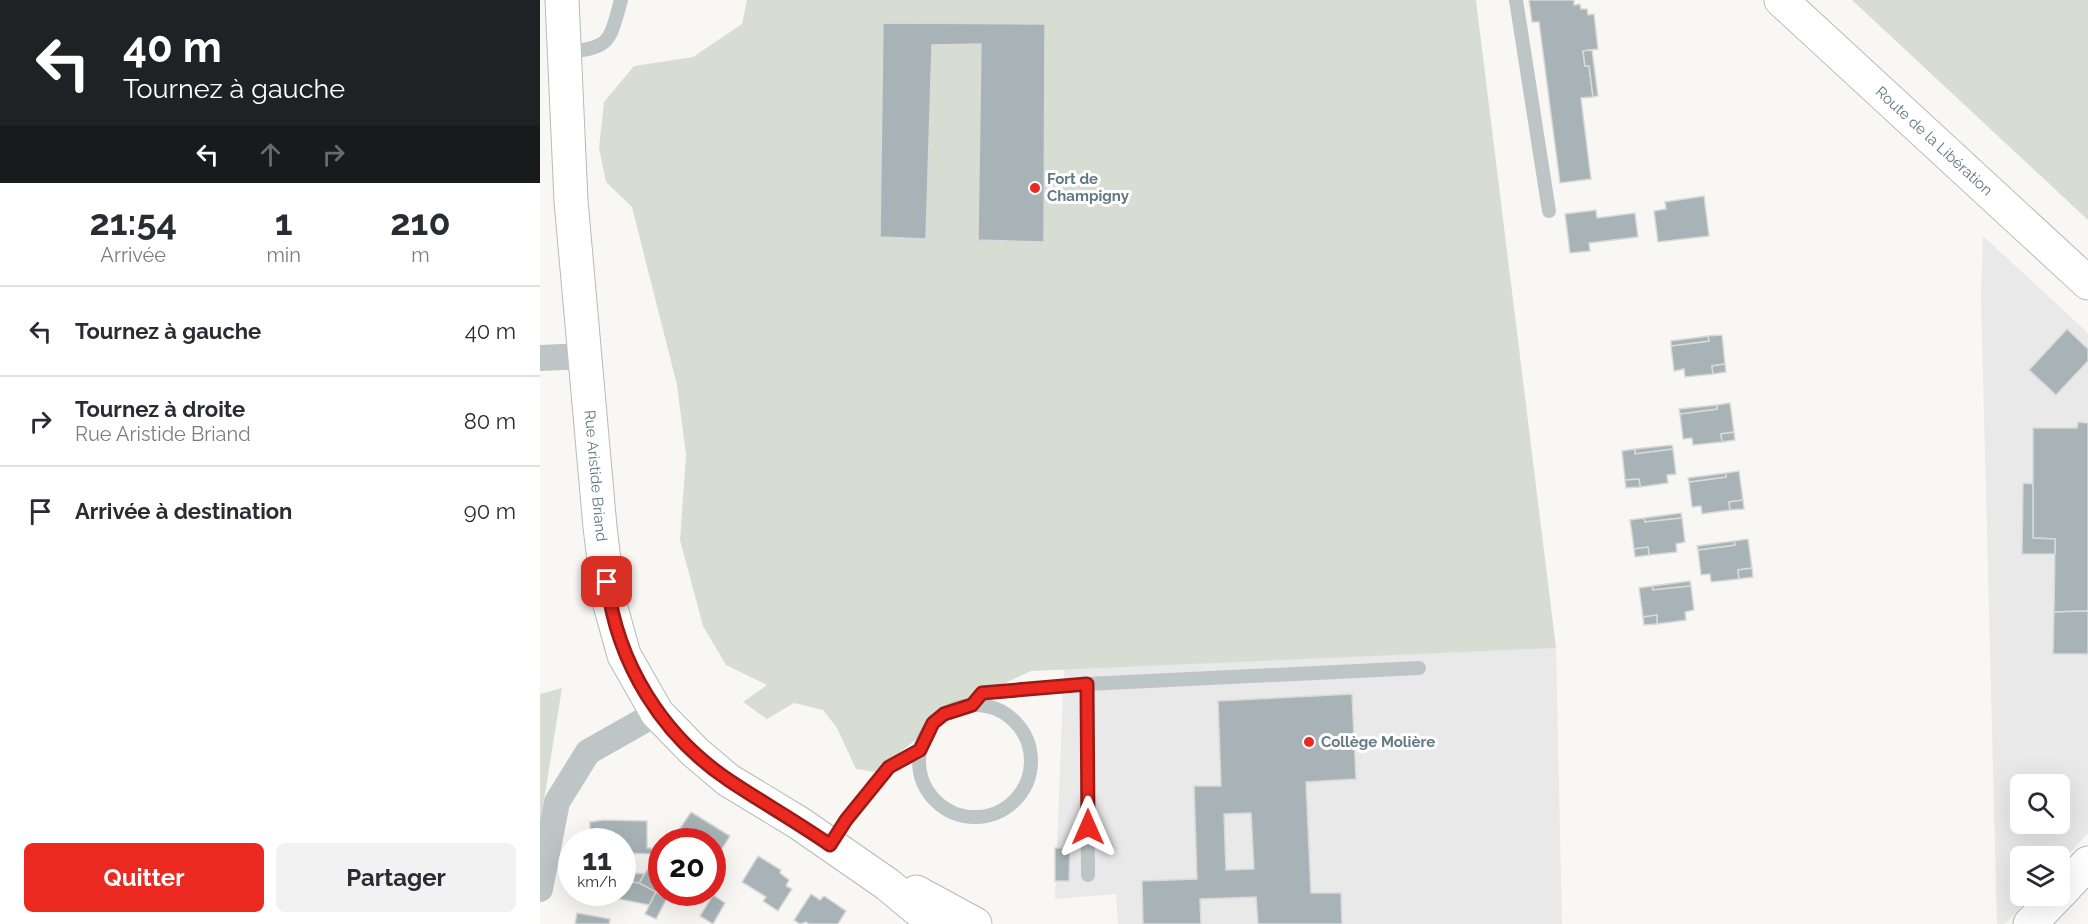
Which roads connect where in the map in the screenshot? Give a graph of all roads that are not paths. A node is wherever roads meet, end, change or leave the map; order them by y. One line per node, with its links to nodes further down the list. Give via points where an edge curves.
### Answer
1 (562, 0): 5 (street, Rue Aristide Briand)
2 (621, 0): 5 (lane, via 611,35 595,49)
3 (1516, 0): 6 (lane)
4 (1781, 0): 7 (street, Route de la Libération)
5 (564, 52): 8 (street, Rue Aristide Briand, via 571,201)
6 (1549, 211)
7 (2088, 283)
8 (585, 356): 9 (street); 13 (street, Rue Aristide Briand, via 609,600 624,655)
9 (540, 358)
10 (1419, 668): 11 (lane)
11 (1087, 684): 12 (lane, via 982,693); 17 (lane)
12 (972, 705): 14 (lane, via 944,714 933,723); 14 (lane, via 1000,711 1022,730 1032,758 1030,773 1017,799 1006,808 978,818 949,812 928,792 918,765)
13 (657, 713): 15 (street, Rue Aristide Briand, via 728,780); 19 (street, via 588,752 557,802)
14 (920, 750): 15 (lane, via 889,767 846,820)
15 (834, 848): 21 (street, Rue Aristide Briand, via 887,884); 22 (street, Rue Aristide Briand)
16 (2088, 863): 18 (street)
17 (1088, 875)
18 (2070, 882)
19 (540, 889)
20 (2047, 906): 23 (street)
21 (935, 924)
22 (975, 924)
23 (2030, 924)

